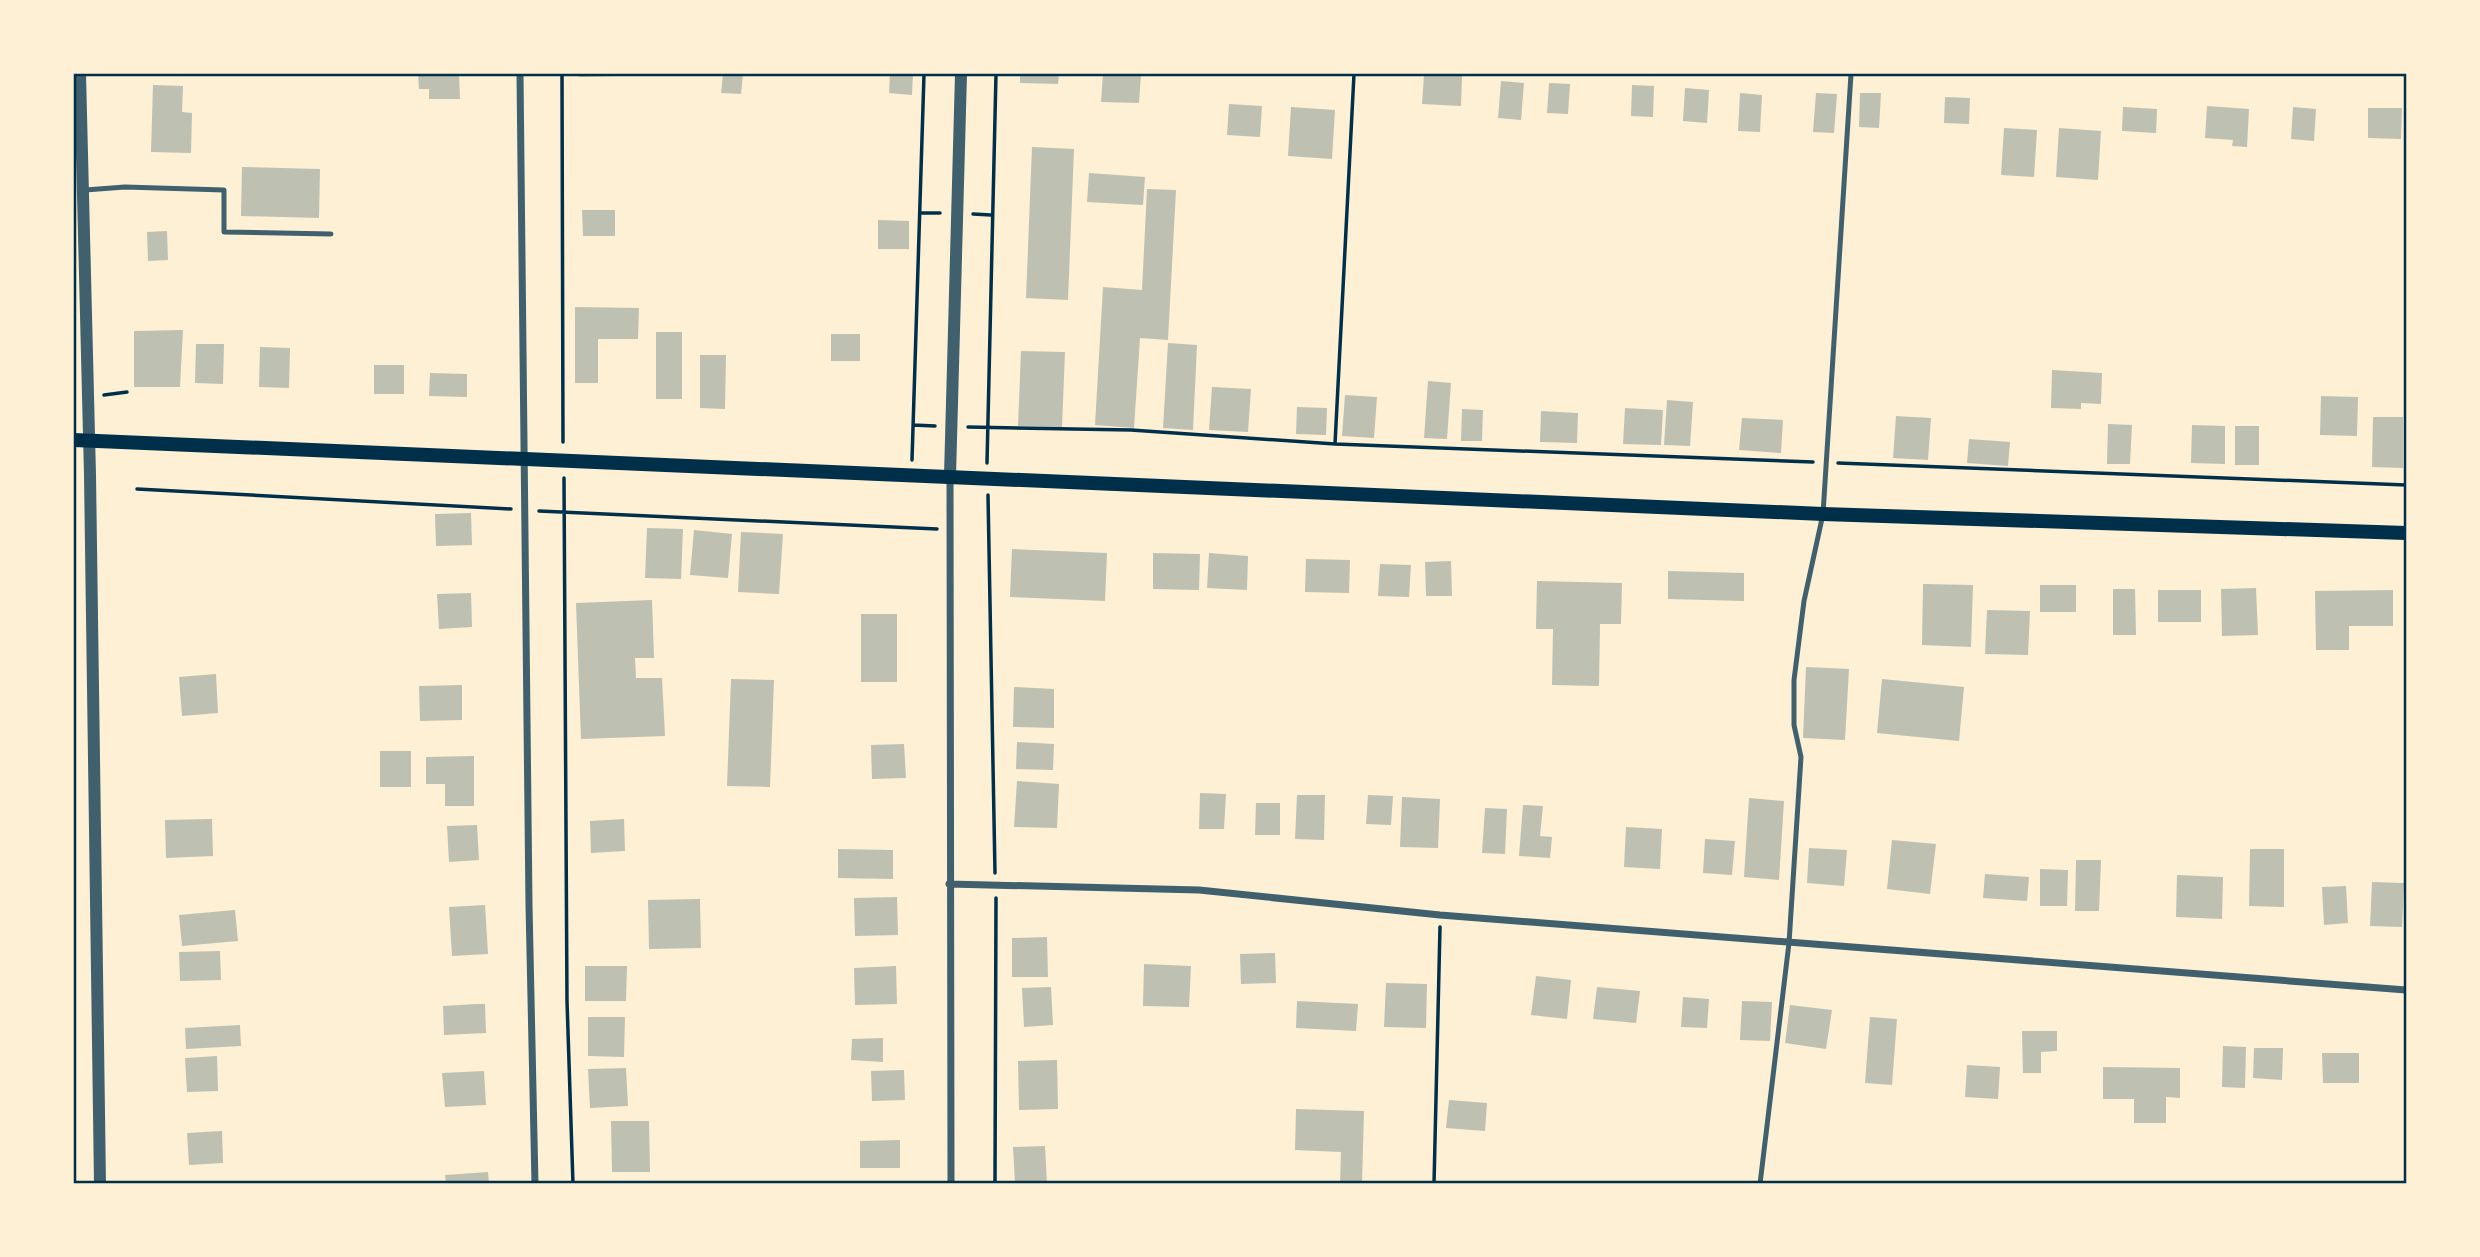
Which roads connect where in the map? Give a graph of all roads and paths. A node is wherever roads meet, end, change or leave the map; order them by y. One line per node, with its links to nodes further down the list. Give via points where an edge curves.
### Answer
1 (80, 74): 9 (street)
2 (520, 74): 17 (street)
3 (562, 74): 18 (path)
4 (924, 74): 11 (path)
5 (961, 74): 12 (street)
6 (996, 74): 13 (path)
7 (1354, 74): 16 (path)
8 (1851, 74): 19 (lane)
9 (85, 190): 10 (lane, via 224,190 223,232); 15 (street)
10 (331, 234)
11 (913, 425): 12 (path); 20 (path)
12 (951, 427): 13 (path); 21 (street)
13 (988, 428): 16 (path, via 1131,430); 22 (path)
14 (74, 440): 15 (main road)
15 (89, 441): 17 (main road); 35 (street)
16 (1335, 444): 19 (path)
17 (523, 460): 18 (main road); 25 (street)
18 (564, 462): 20 (main road); 26 (path)
19 (1826, 462): 23 (path); 27 (lane)
20 (911, 474): 21 (main road)
21 (950, 476): 22 (main road); 28 (street)
22 (987, 477): 27 (main road); 31 (path)
23 (2406, 485)
24 (137, 489): 25 (path)
25 (524, 510): 26 (path); 36 (street)
26 (564, 512): 28 (path); 37 (path, via 567,1001)
27 (1823, 514): 29 (main road); 33 (lane, via 1804,601 1794,680 1794,725 1801,757)
28 (950, 529): 30 (street)
29 (2406, 533)
30 (949, 884): 31 (street); 38 (street)
31 (996, 884): 32 (street, via 1199,890); 39 (path)
32 (1440, 915): 33 (street); 40 (path)
33 (1788, 943): 34 (street); 41 (lane)
34 (2406, 990)
35 (100, 1184)
36 (535, 1184)
37 (573, 1184)
38 (951, 1184)
39 (995, 1184)
40 (1434, 1184)
41 (1760, 1184)

